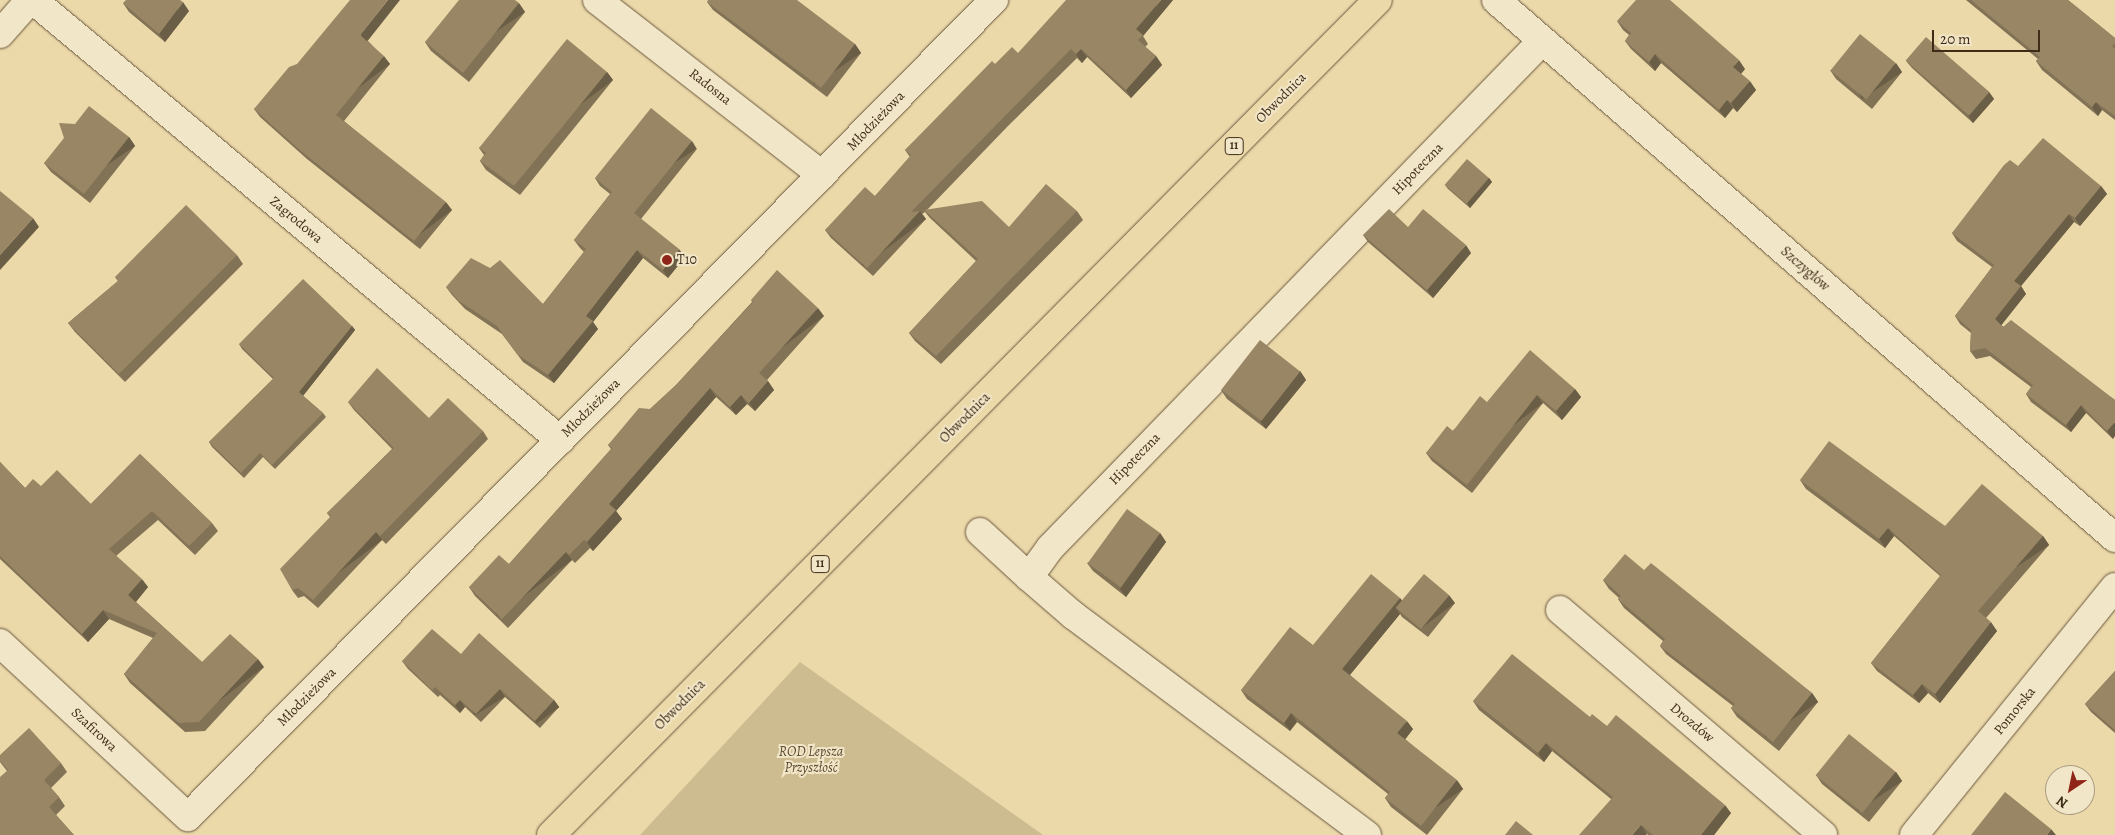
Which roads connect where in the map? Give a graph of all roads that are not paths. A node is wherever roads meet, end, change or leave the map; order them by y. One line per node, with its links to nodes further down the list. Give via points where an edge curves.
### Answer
1 (31, 0): 6 (street, Zagrodowa); 9 (street, Zagrodowa)
2 (597, 0): 8 (street, Radosna)
3 (994, 0): 8 (street, Młodzieżowa)
4 (1378, 0): 17 (highway, Obwodnica / 11)
5 (1496, 0): 7 (street, Szczygłów)
6 (0, 34)
7 (1542, 40): 11 (street, Szczygłów); 12 (street, Hipoteczna, via 1050,548)
8 (822, 175): 9 (street, Młodzieżowa)
9 (560, 440): 16 (street, Młodzieżowa)
10 (980, 532): 12 (street)
11 (2115, 538)
12 (1029, 577): 18 (street, via 1074,616)
13 (2115, 587): 20 (street, Pomorska)
14 (1560, 610): 19 (street, Drozdów)
15 (0, 643): 16 (street, Szafirowa)
16 (188, 817)
17 (551, 835)
18 (1367, 835)
19 (1824, 835)
20 (1914, 835)

